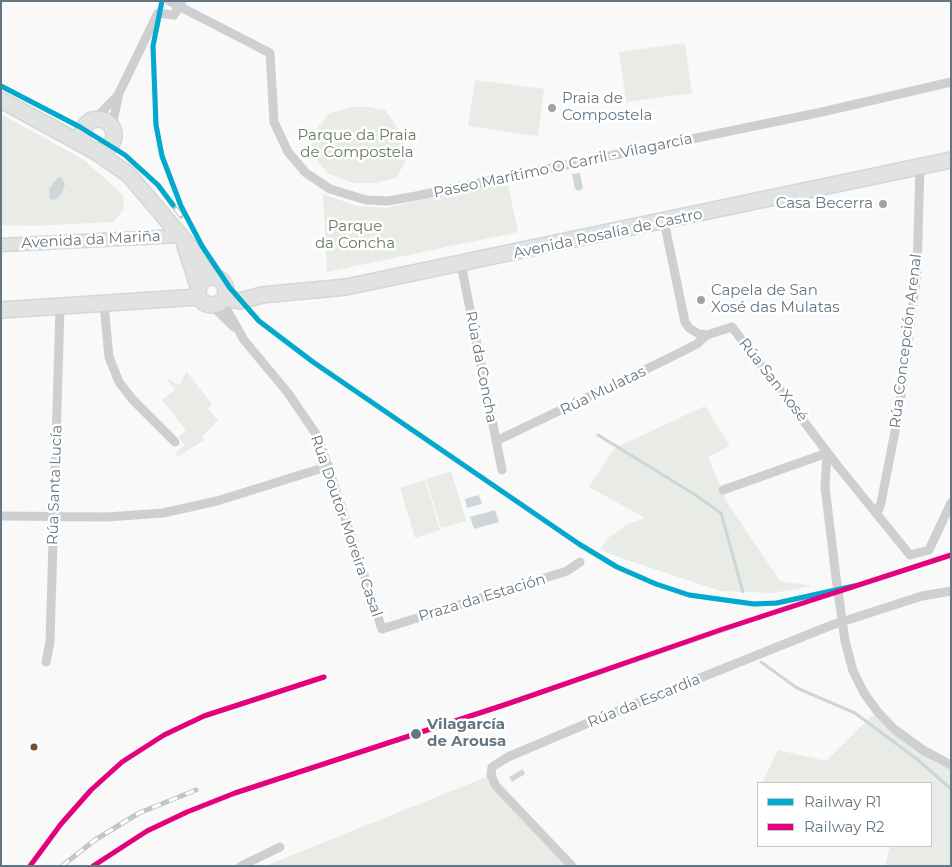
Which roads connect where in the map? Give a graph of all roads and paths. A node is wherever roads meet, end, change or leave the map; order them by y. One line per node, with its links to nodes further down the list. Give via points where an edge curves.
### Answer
1 (169, 1): 2 (street)
2 (180, 4): 3 (street, Paseo Marítimo O Carril - Vilagarcía, via 270,54 274,122 288,152 306,173 330,188 366,200 388,201 822,112); 4 (street, via 174,15 158,13)
3 (951, 82)
4 (120, 93): 6 (street); 7 (street)
5 (1, 100): 8 (main road)
6 (90, 122): 7 (main road, via 104,120); 8 (main road); 9 (main road, via 82,137)
7 (113, 131): 9 (main road, via 107,148); 12 (main road)
8 (60, 132): 9 (main road)
9 (91, 149): 12 (main road)
10 (951, 160): 11 (main road, Avenida Rosalía de Castro)
11 (920, 166): 13 (main road, Avenida Rosalía de Castro); 29 (street, Rúa Concepción Arenal, via 916,273 899,411)
12 (128, 174): 14 (main road)
13 (664, 221): 16 (main road, Avenida Rosalía de Castro); 21 (street, via 685,322 694,332)
14 (181, 236): 15 (street, Avenida da Mariña); 17 (main road)
15 (1, 245)
16 (460, 264): 17 (main road, Avenida Rosalía de Castro, via 334,290 262,295 240,301); 22 (street, Rúa da Concha)
17 (213, 293): 18 (main road, Avenida Rosalía de Castro); 25 (street, Rúa Doutor Moreira Casal, via 236,328 305,416 318,437)
18 (104, 304): 19 (main road, Avenida Rosalía de Castro); 23 (street, via 109,357 119,382)
19 (60, 307): 20 (main road, Avenida Rosalía de Castro); 31 (street, Rúa Santa Lucía)
20 (1, 310)
21 (707, 335): 22 (street, Rúa Mulatas, via 672,357); 24 (street, Rúa San Xosé, via 732,327)
22 (496, 441): 26 (street, Rúa da Concha)
23 (175, 442)
24 (828, 453): 27 (street); 29 (street, Rúa San Xosé); 36 (street, bridge, via 825,487 845,641 853,671 864,693 894,729)
25 (329, 466): 31 (street, via 217,501 163,513); 34 (street, Rúa Doutor Moreira Casal)
26 (502, 470)
27 (723, 490)
28 (951, 503): 29 (street, Rúa San Xosé, via 929,550 910,556)
29 (877, 514)
30 (1, 516): 31 (street)
31 (55, 517): 35 (street, Rúa Santa Lucía, via 50,642)
32 (580, 562): 34 (street, Praza da Estación, via 567,571)
33 (951, 591): 39 (street, Rúa da Escardia, via 922,596 832,625 579,727 492,767 496,786)
34 (382, 629)
35 (46, 662)
36 (951, 766)
37 (280, 847): 38 (street)
38 (242, 866)
39 (572, 866)

